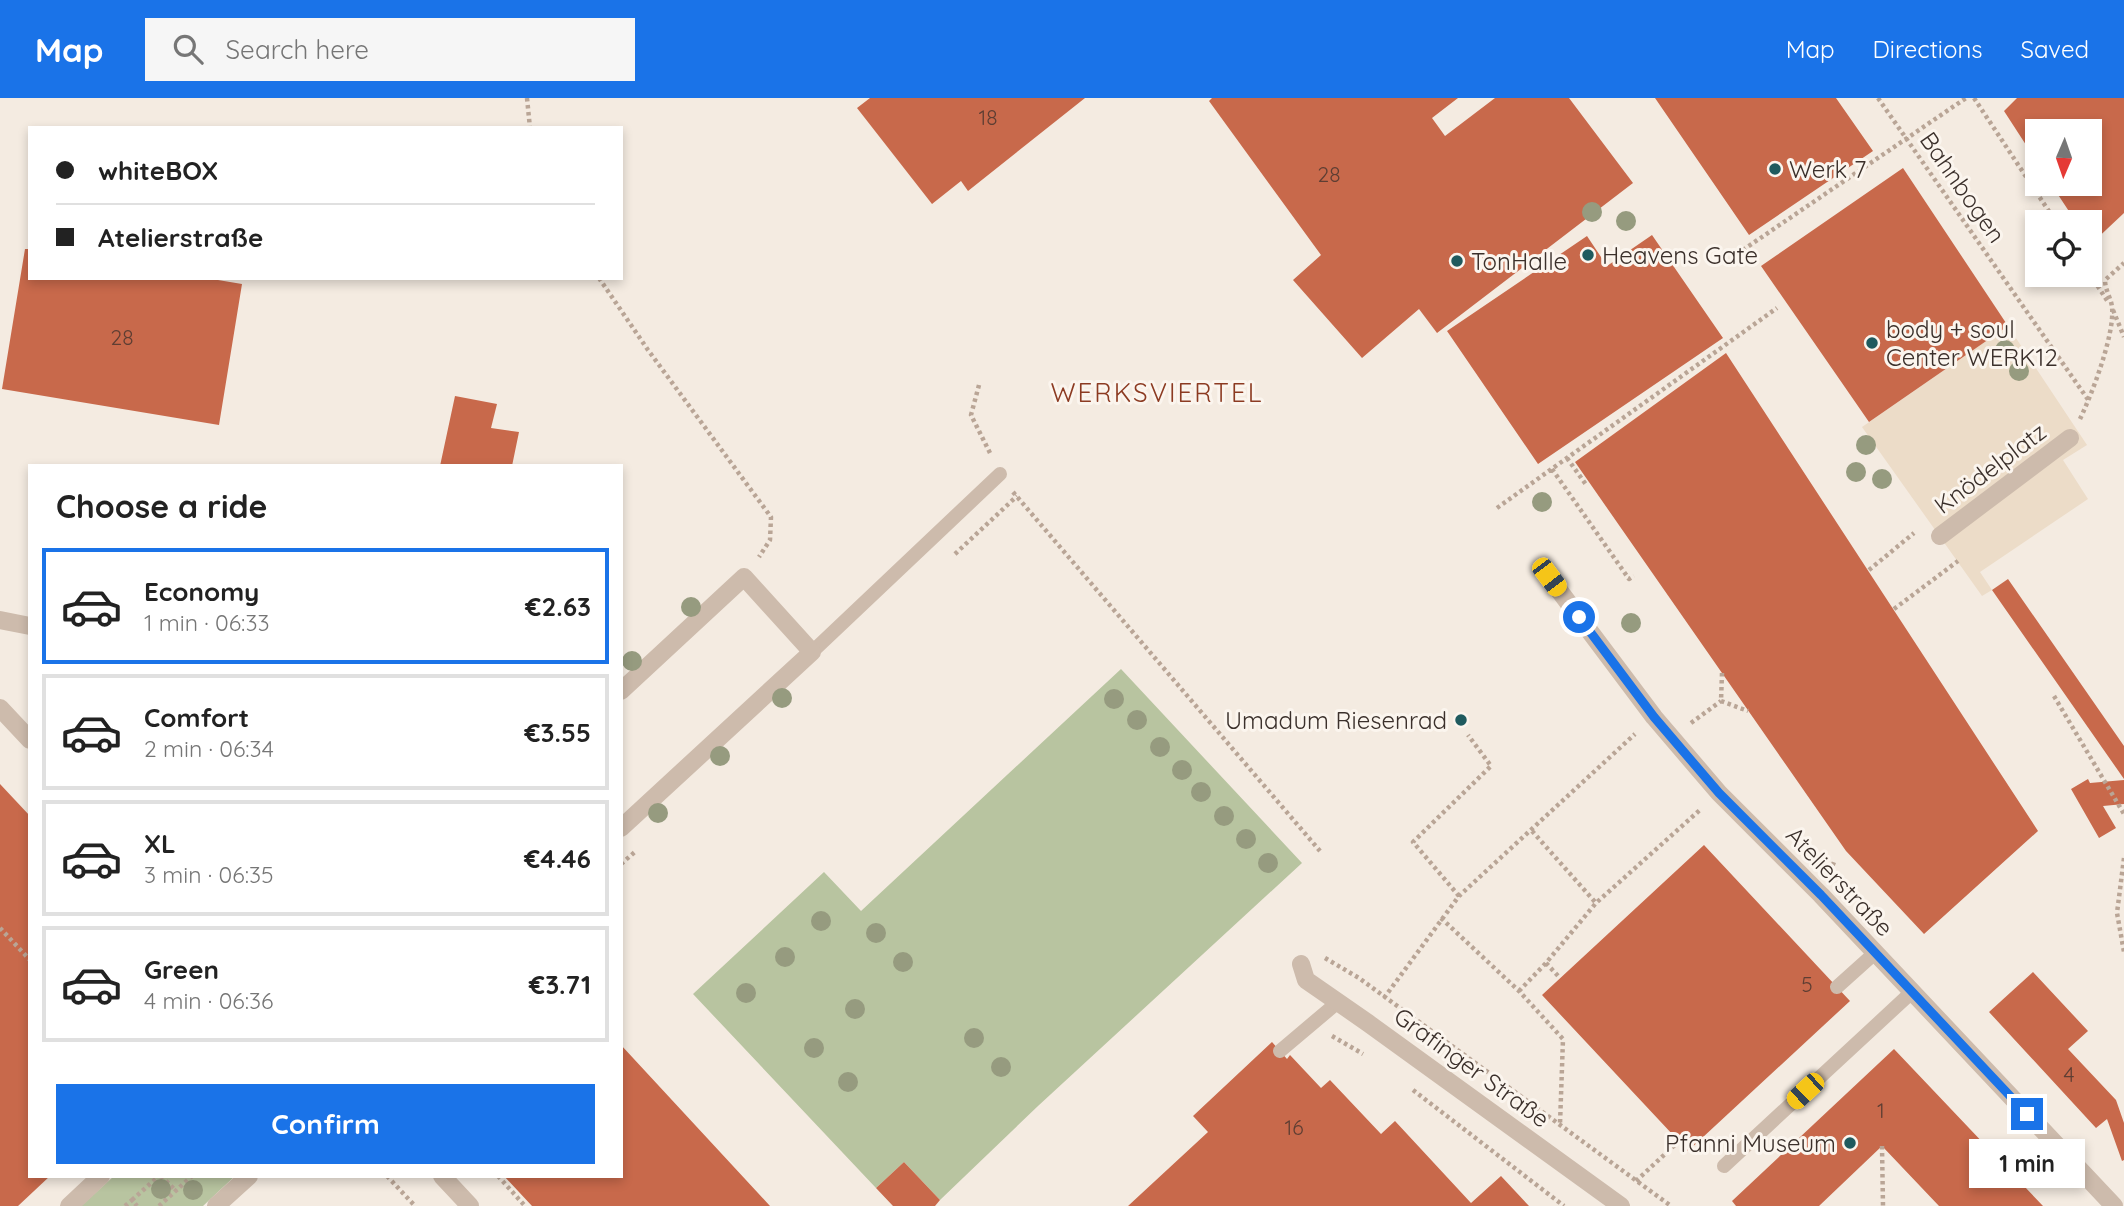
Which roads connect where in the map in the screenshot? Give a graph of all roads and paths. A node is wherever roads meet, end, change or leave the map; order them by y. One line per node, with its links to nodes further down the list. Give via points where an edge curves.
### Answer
1 (527, 98): 5 (path)
2 (1878, 98): 6 (path, Bahnbogen)
3 (1966, 98): 6 (path)
4 (1974, 98): 7 (path)
5 (530, 126)
6 (1908, 138): 8 (path); 16 (path, Bahnbogen)
7 (2048, 210)
8 (1737, 254)
9 (2124, 263): 12 (path, via 2105,280)
10 (600, 280): 28 (path, via 771,517 771,540)
11 (2099, 287): 12 (path)
12 (2112, 307): 14 (path); 16 (path, via 2104,360)
13 (1777, 308): 18 (path)
14 (2124, 337)
15 (979, 385): 20 (path, via 971,415)
16 (2089, 401): 17 (path)
17 (2070, 438): 24 (street, Knödelplatz)
18 (1567, 458): 19 (path); 21 (path)
19 (1552, 469): 22 (path); 27 (path, via 1629,579)
20 (1000, 474): 33 (lane); 48 (path)
21 (1587, 486)
22 (1497, 508)
23 (1921, 528): 26 (path)
24 (1940, 536)
25 (1958, 561): 30 (path)
26 (1869, 570)
27 (1634, 576)
28 (744, 577): 33 (street); 35 (street)
29 (1549, 577): 41 (street, Atelierstraße)
30 (1894, 609)
31 (0, 620): 32 (street)
32 (28, 626)
33 (812, 652): 46 (street)
34 (1722, 673): 37 (path)
35 (623, 689)
36 (2054, 696): 45 (path)
37 (1721, 701): 39 (path); 40 (path)
38 (0, 708): 43 (street)
39 (1710, 709)
40 (1748, 711)
41 (1654, 717): 44 (street, Atelierstraße); 47 (path)
42 (1468, 735): 50 (path, via 1491,766 1413,842)
43 (28, 738)
44 (1719, 793): 51 (path); 54 (street, Atelierstraße)
45 (2124, 814)
46 (623, 826)
47 (1532, 831): 50 (path); 51 (path)
48 (1320, 850)
49 (2124, 858): 55 (path, via 2117,913)
50 (1459, 897): 52 (path)
51 (1596, 903): 58 (path)
52 (1441, 918): 61 (path); 63 (path)
53 (0, 928): 56 (path)
54 (1875, 952): 60 (lane); 62 (street, Atelierstraße)
55 (2124, 952)
56 (28, 958)
57 (1308, 958): 63 (path, via 1359,978); 64 (street, Grafinger Straße, via 1306,980)
58 (1546, 963): 59 (path); 61 (path)
59 (1560, 978)
60 (1837, 988)
61 (1519, 991): 70 (path, via 1563,1039)
62 (1913, 991): 73 (lane); 97 (street, Atelierstraße)
63 (1385, 998): 65 (path); 70 (path)
64 (1338, 1002): 65 (street, Grafinger Straße); 66 (lane)
65 (1368, 1023): 94 (street, Grafinger Straße)
66 (1311, 1024): 67 (lane); 68 (path)
67 (1280, 1051)
68 (1373, 1060)
69 (1405, 1084): 93 (path)
70 (1560, 1125): 82 (path)
71 (1679, 1141): 82 (path)
72 (1882, 1146): 96 (path)
73 (1724, 1166)
74 (99, 1178): 85 (street)
75 (158, 1178): 84 (path)
76 (162, 1178): 83 (path)
77 (190, 1178): 83 (path)
78 (247, 1178): 89 (street)
79 (390, 1178): 90 (path)
80 (444, 1178): 91 (street)
81 (500, 1178): 92 (path)
82 (1636, 1181): 95 (path)
83 (176, 1191): 88 (path)
84 (132, 1200): 86 (path); 87 (path)
85 (69, 1206)
86 (125, 1206)
87 (137, 1206)
88 (159, 1206)
89 (216, 1206)
90 (415, 1206)
91 (470, 1206)
92 (525, 1206)
93 (1564, 1206)
94 (1621, 1206)
95 (1671, 1206)
96 (1883, 1206)
97 (2114, 1206)

